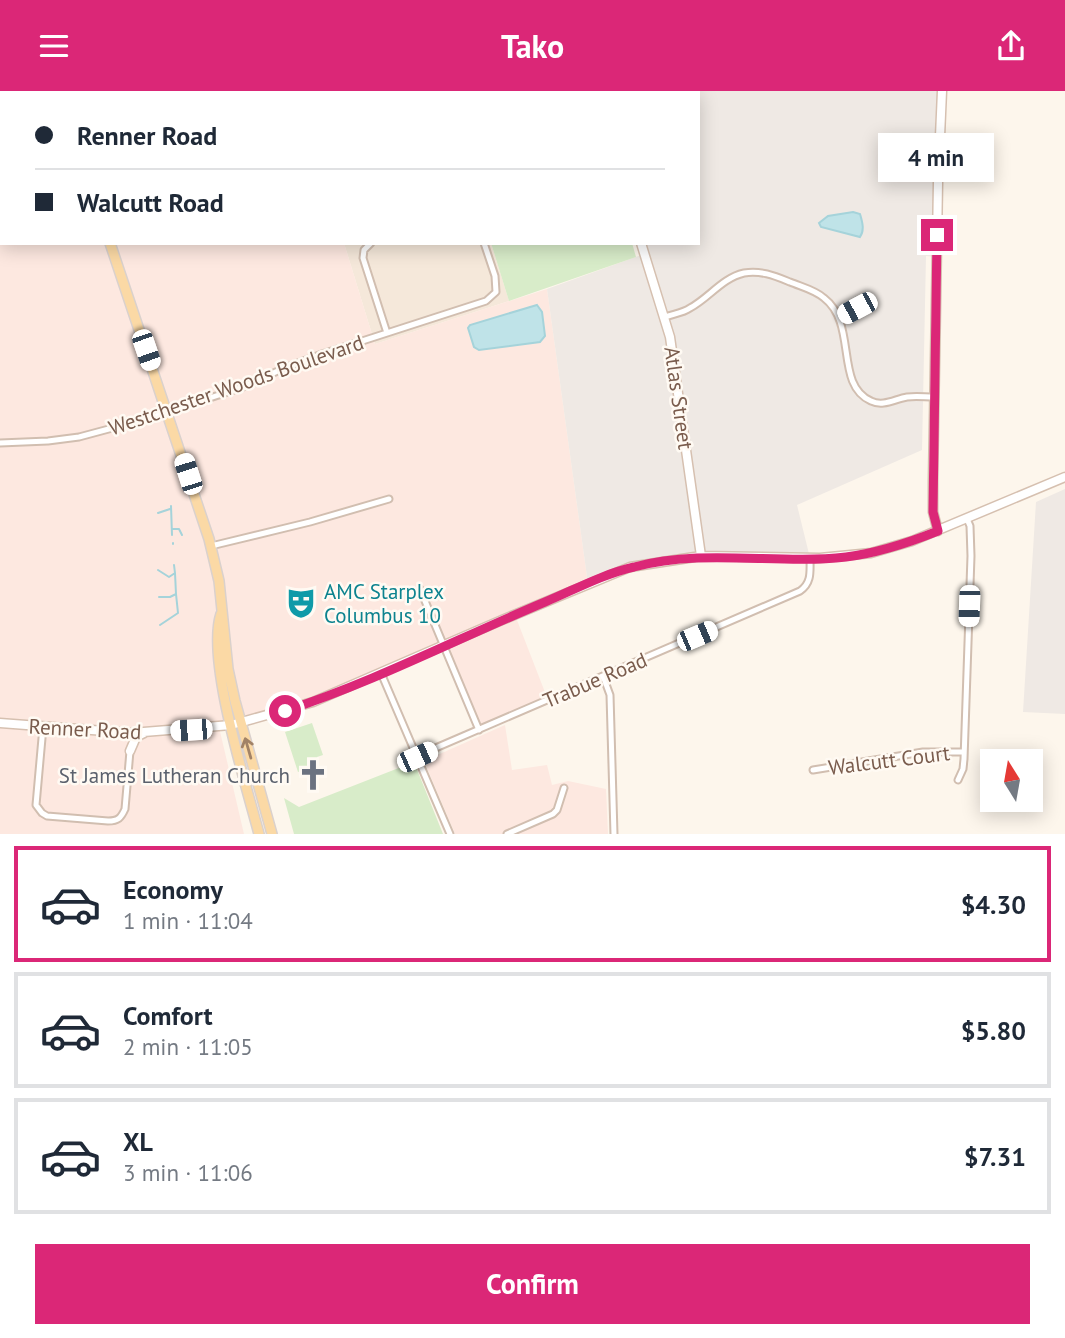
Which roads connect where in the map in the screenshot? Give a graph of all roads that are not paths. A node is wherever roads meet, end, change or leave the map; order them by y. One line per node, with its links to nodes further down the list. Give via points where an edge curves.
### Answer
1 (942, 91): 10 (main road)
2 (111, 245): 11 (main road)
3 (369, 245): 9 (street, via 363,258)
4 (485, 245): 9 (street, Westchester Woods Boulevard, via 497,284 493,298)
5 (642, 245): 7 (main road, Atlas Street)
6 (862, 305): 8 (street)
7 (665, 317): 8 (street, via 690,309 735,276 757,272 813,291); 18 (main road, Atlas Street)
8 (840, 317): 10 (street, via 851,379 862,396 883,403)
9 (387, 333): 11 (street, Westchester Woods Boulevard)
10 (934, 397): 16 (main road, via 933,512)
11 (167, 412): 12 (street, Westchester Woods Boulevard, via 79,437); 17 (main road)
12 (0, 443)
13 (1065, 477): 15 (main road)
14 (389, 499): 17 (street)
15 (967, 519): 16 (main road); 31 (street, via 971,556)
16 (938, 531): 19 (main road, via 871,553)
17 (211, 546): 25 (main road, via 219,581 221,675)
18 (701, 556): 19 (main road, Renner Road); 21 (main road, Renner Road, via 630,568)
19 (810, 558): 23 (street, Trabue Road, via 810,579 800,591)
20 (420, 589): 21 (street)
21 (444, 646): 22 (main road, Renner Road); 27 (street)
22 (381, 673): 25 (main road, Renner Road, via 313,702); 32 (street)
23 (603, 676): 27 (street, Trabue Road); 40 (street, via 610,695)
24 (0, 723): 26 (main road, Renner Road)
25 (236, 724): 29 (main road, Renner Road); 36 (main road); 37 (main road, one-way to 25)
26 (43, 727): 28 (main road, Renner Road); 30 (street, via 36,805 47,816 108,821 122,817)
27 (479, 730): 32 (street, Trabue Road)
28 (119, 733): 29 (main road, Renner Road); 30 (main road)
29 (144, 733): 30 (main road, via 136,737)
30 (130, 751)
31 (964, 751): 33 (street, Walcutt Court, via 923,752); 34 (street)
32 (417, 757): 38 (street)
33 (813, 770)
34 (958, 780)
35 (564, 788): 39 (street, via 553,814)
36 (259, 834)
37 (272, 834)
38 (450, 834)
39 (507, 834)
40 (614, 834)

